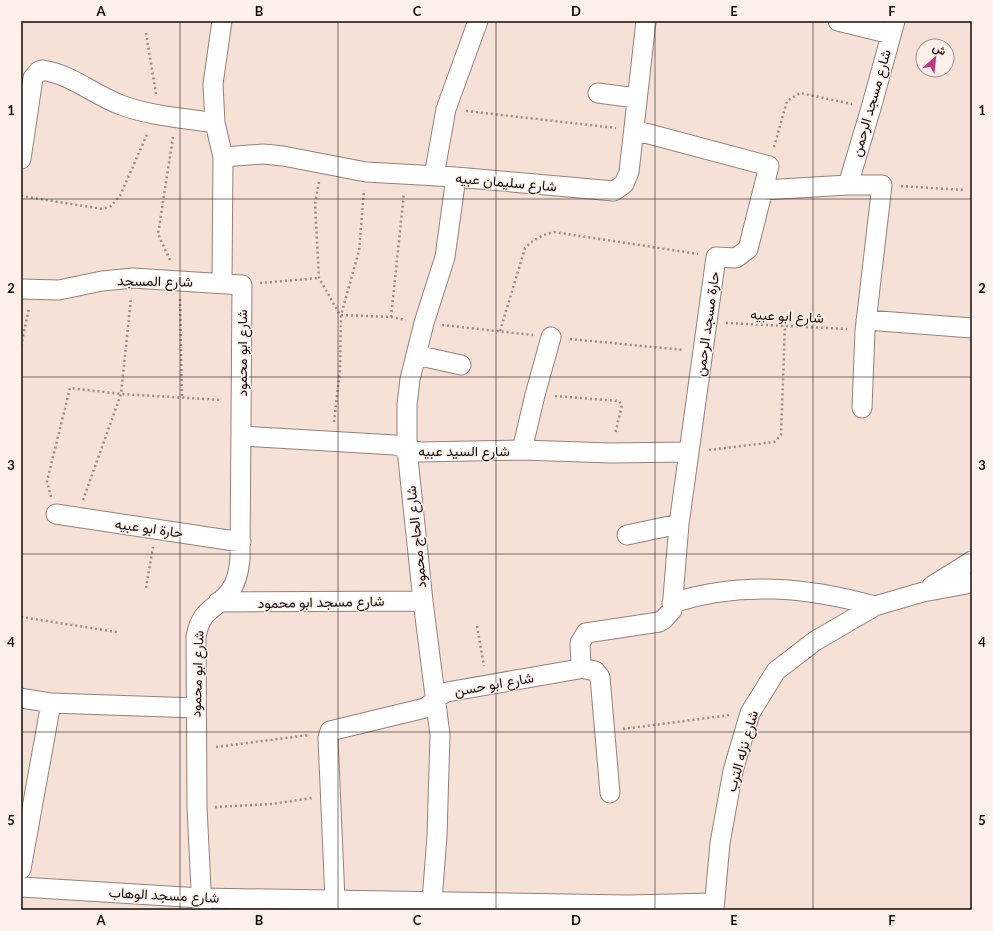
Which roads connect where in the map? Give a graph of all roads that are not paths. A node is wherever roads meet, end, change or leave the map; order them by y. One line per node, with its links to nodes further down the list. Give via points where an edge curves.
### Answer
1 (222, 21): 8 (street, via 213,84)
2 (478, 21): 12 (street, via 446,109)
3 (644, 21): 7 (street, شارع سليمان عبيه)
4 (838, 21): 5 (street)
5 (893, 27): 14 (street, شارع مسجد الرحمن)
6 (598, 93): 7 (street)
7 (636, 98): 9 (street, شارع سليمان عبيه)
8 (215, 123): 10 (street); 11 (street, via 121,106 65,77 48,71 39,71 34,78)
9 (634, 130): 13 (street, شارع سليمان عبيه, via 628,178 614,191); 15 (street, حارة مسجد الرحمن, via 769,165)
10 (223, 157): 12 (street, شارع سليمان عبيه, via 263,154 303,158 366,172); 16 (street)
11 (21, 159)
12 (434, 176): 13 (street, شارع سليمان عبيه)
13 (456, 177): 22 (street, شارع الحاج محمود, via 445,257)
14 (848, 185): 15 (street); 19 (street, via 882,185)
15 (762, 190): 28 (street, حارة مسجد الرحمن, via 748,249 736,258 717,256)
16 (222, 283): 17 (street, شارع المسجد); 18 (street, شارع المسجد, via 133,278 102,281 59,290)
17 (242, 285): 25 (street, شارع ابو محمود)
18 (21, 289)
19 (866, 326): 20 (street); 24 (street)
20 (972, 328)
21 (551, 337): 27 (street, via 534,395)
22 (416, 355): 23 (street); 26 (street, شارع الحاج محمود, via 406,405)
23 (461, 365)
24 (862, 408)
25 (242, 436): 26 (street, شارع السيد عبيه, via 395,444); 32 (street, شارع ابو محمود)
26 (407, 449): 27 (street, شارع السيد عبيه, via 420,452); 36 (street, شارع الحاج محمود)
27 (522, 450): 28 (street, شارع السيد عبيه)
28 (688, 452): 30 (street, حارة مسجد الرحمن)
29 (56, 514): 32 (street, حارة ابو عبيه)
30 (679, 524): 31 (street); 38 (street, حارة مسجد الرحمن)
31 (627, 535)
32 (241, 542): 37 (street, شارع ابو محمود, via 239,571 227,595)
33 (972, 561): 35 (street)
34 (972, 583): 35 (street, شارع نزله الترب)
35 (923, 592): 39 (street, شارع نزله الترب)
36 (423, 601): 37 (street, شارع مسجد ابو محمود); 42 (street, شارع الحاج محمود)
37 (218, 602): 44 (street, شارع ابو محمود, via 202,617 197,629)
38 (672, 603): 39 (street, via 721,591 793,589); 40 (street, via 669,615 659,622 586,633 580,643)
39 (875, 606): 52 (street, شارع نزله الترب, via 815,641 776,671 750,713 733,771 720,843)
40 (581, 668): 42 (street, شارع ابو حسن, via 447,692); 45 (street, via 595,671 600,677)
41 (21, 698): 43 (street)
42 (437, 699): 48 (street, شارع ابو حسن, via 425,708 333,729 329,733); 49 (street, شارع الحاج محمود, via 440,735)
43 (50, 703): 44 (street); 46 (street)
44 (196, 708): 50 (street, شارع ابو محمود)
45 (610, 793)
46 (21, 869)
47 (21, 887): 50 (street, شارع مسجد الوهاب)
48 (335, 900): 49 (street, شارع مسجد الوهاب); 50 (street, شارع مسجد الوهاب)
49 (432, 901): 51 (street, شارع مسجد الوهاب)
50 (201, 904)
51 (487, 906): 53 (street, شارع مسجد الوهاب)
52 (714, 907): 53 (street, شارع مسجد الوهاب)
53 (627, 908)

